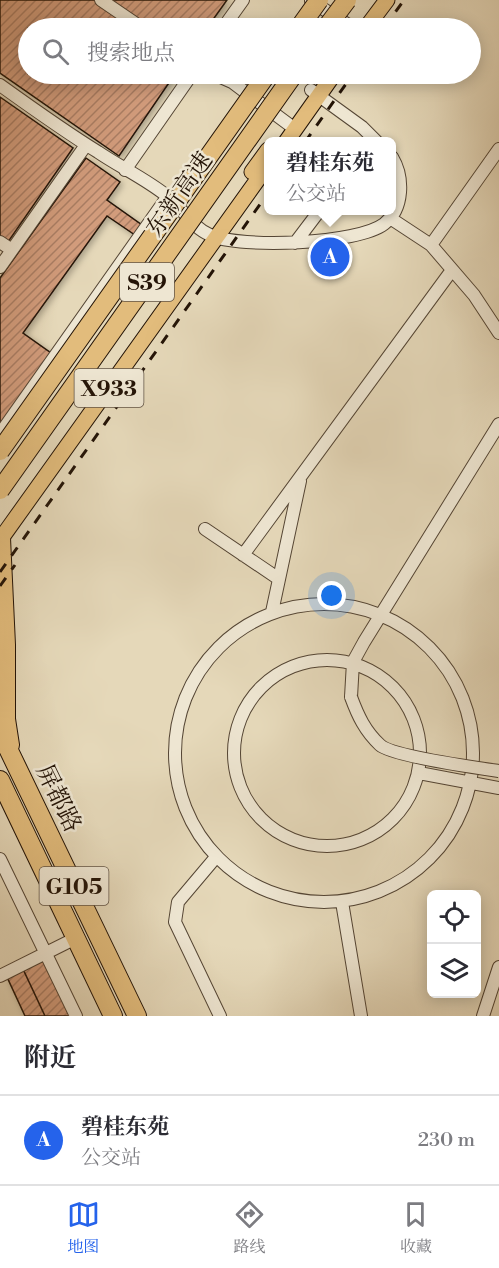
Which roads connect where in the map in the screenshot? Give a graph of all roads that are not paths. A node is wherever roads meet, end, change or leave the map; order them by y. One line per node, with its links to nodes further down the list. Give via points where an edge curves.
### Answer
1 (101, 0): 8 (street)
2 (243, 0): 9 (street)
3 (310, 0): 12 (street)
4 (319, 0): 10 (highway, bridge)
5 (347, 0): 11 (highway, bridge)
6 (375, 0): 13 (main road)
7 (387, 0): 14 (main road)
8 (127, 18)
9 (230, 18)
10 (306, 18)
11 (334, 18)
12 (338, 18)
13 (362, 18)
14 (374, 18)
15 (185, 84): 31 (street)
16 (235, 84): 23 (street)
17 (260, 84): 48 (highway, 东新高速 / S39, bridge)
18 (287, 84): 50 (highway, 东新高速 / S39, bridge)
19 (319, 84): 22 (main road)
20 (324, 84): 22 (main road)
21 (0, 85): 27 (street)
22 (315, 93): 23 (main road); 26 (street)
23 (291, 126): 24 (main road); 25 (main road)
24 (279, 137)
25 (287, 137)
26 (371, 137)
27 (86, 145): 31 (street); 42 (street)
28 (499, 150): 41 (street)
29 (264, 156): 38 (main road, X933)
30 (396, 168): 34 (street, via 400,194)
31 (125, 170): 33 (street)
32 (264, 170): 38 (main road, X933)
33 (168, 196): 38 (street, via 192,224); 47 (street)
34 (396, 208)
35 (316, 215): 40 (street)
36 (392, 215): 37 (street)
37 (390, 218): 40 (street, via 384,225 361,233); 41 (street)
38 (212, 236): 40 (street); 52 (main road, X933)
39 (0, 242): 42 (street)
40 (296, 243)
41 (431, 245): 44 (street)
42 (12, 250): 43 (street)
43 (0, 267)
44 (453, 270): 45 (street); 49 (street)
45 (499, 333)
46 (499, 424): 56 (street)
47 (0, 434)
48 (0, 451)
49 (301, 477): 53 (street); 54 (street)
50 (0, 490)
51 (205, 529): 53 (street)
52 (0, 534): 59 (highway, via 6,719)
53 (243, 555): 54 (street)
54 (279, 579): 55 (street)
55 (272, 612): 56 (street, via 327,603); 65 (street, via 226,639 192,681 182,706 175,759 178,786 187,812)
56 (381, 615): 57 (street); 63 (street, via 430,647 453,679 470,724)
57 (353, 663): 60 (street, bridge, via 351,697 361,723 382,747); 61 (street, via 379,674 400,693 414,717 421,745); 61 (street, via 329,659 304,661 261,686 246,705 236,728 233,753 237,778 247,801 262,820 282,835 305,844 338,846 377,833 396,817)
58 (0, 732): 59 (highway, 屏都路 / G105)
59 (12, 756): 74 (highway, 屏都路 / G105)
60 (499, 771)
61 (419, 773): 63 (street)
62 (0, 780): 68 (highway, 屏都路 / G105)
63 (471, 783): 64 (street); 67 (street, via 446,840 426,863 382,891)
64 (499, 788)
65 (216, 857): 67 (street, via 243,879 274,894 307,902); 75 (street, via 178,902 175,922)
66 (0, 859): 69 (street)
67 (342, 902): 76 (street)
68 (76, 938): 69 (street); 73 (highway, 屏都路 / G105)
69 (46, 953): 71 (street); 72 (street)
70 (499, 967): 77 (street)
71 (0, 976)
72 (76, 1016)
73 (113, 1016)
74 (136, 1016)
75 (220, 1016)
76 (361, 1016)
77 (483, 1016)

